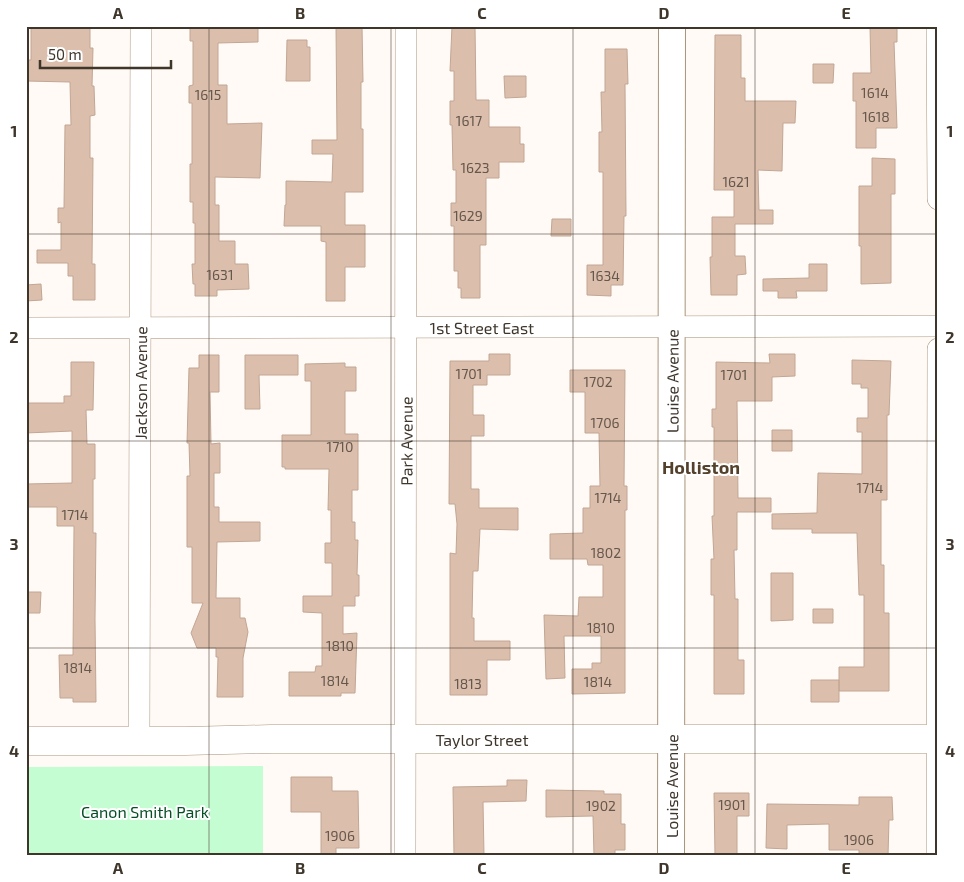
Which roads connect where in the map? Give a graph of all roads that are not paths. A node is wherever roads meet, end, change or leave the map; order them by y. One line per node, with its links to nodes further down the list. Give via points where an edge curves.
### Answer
1 (141, 26): 10 (street, Jackson Avenue)
2 (406, 26): 6 (street, Park Avenue)
3 (672, 26): 8 (street, Louise Avenue)
4 (937, 26): 5 (street)
5 (938, 199)
6 (405, 326): 8 (street, 1st Street East); 10 (street, 1st Street East); 14 (street, Park Avenue)
7 (938, 326): 8 (street, 1st Street East)
8 (672, 327): 12 (street, Louise Avenue)
9 (26, 328): 10 (street, 1st Street East)
10 (140, 328): 16 (street, Jackson Avenue)
11 (938, 348): 13 (street)
12 (672, 739): 13 (main road, Taylor Street); 14 (main road, Taylor Street); 18 (street, Louise Avenue)
13 (937, 739): 19 (street)
14 (404, 740): 16 (main road, Taylor Street); 17 (street, Park Avenue)
15 (26, 741): 16 (main road, Taylor Street)
16 (138, 741)
17 (404, 856)
18 (671, 856)
19 (937, 856)

